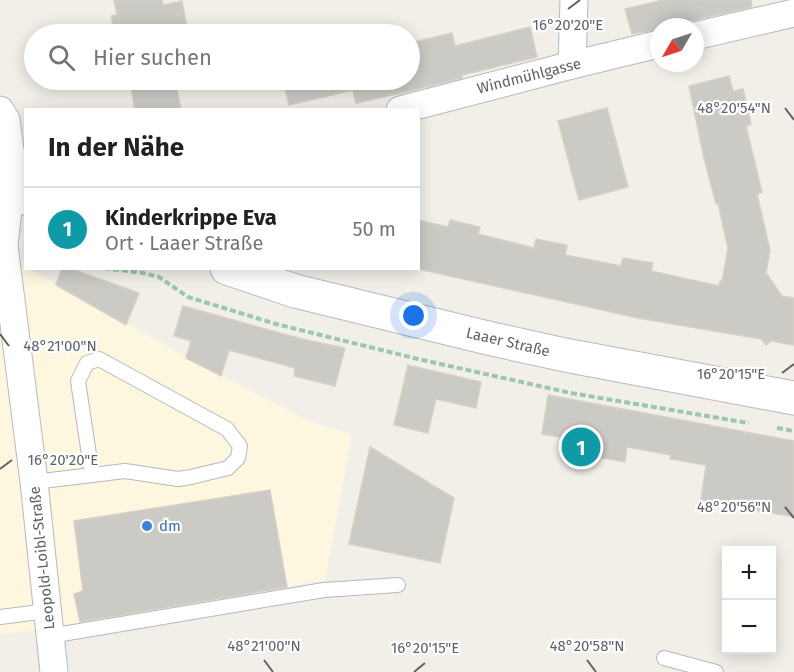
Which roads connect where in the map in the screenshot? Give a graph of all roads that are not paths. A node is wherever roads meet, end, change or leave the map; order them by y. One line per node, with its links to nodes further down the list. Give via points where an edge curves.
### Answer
1 (574, 0): 5 (street)
2 (794, 13): 3 (street)
3 (704, 34)
4 (650, 46): 5 (street, Windmühlgasse)
5 (572, 65): 6 (street, Windmühlgasse)
6 (408, 108)
7 (0, 110): 8 (street, Leopold-Loibl-Straße, via 6,120)
8 (12, 194): 12 (street, Leopold-Loibl-Straße, via 4,245)
9 (233, 270): 10 (street, Laaer Straße, via 295,291 492,339)
10 (794, 398)
11 (92, 475): 11 (lane, via 78,381 87,363 99,359 227,429 240,446 238,458 228,468 191,477 125,471); 12 (lane)
12 (34, 482): 15 (street, Leopold-Loibl-Straße)
13 (398, 585): 15 (lane, via 324,590)
14 (0, 617): 15 (lane)
15 (49, 623): 17 (street, Leopold-Loibl-Straße)
16 (664, 658): 18 (lane)
17 (54, 672)
18 (716, 672)

